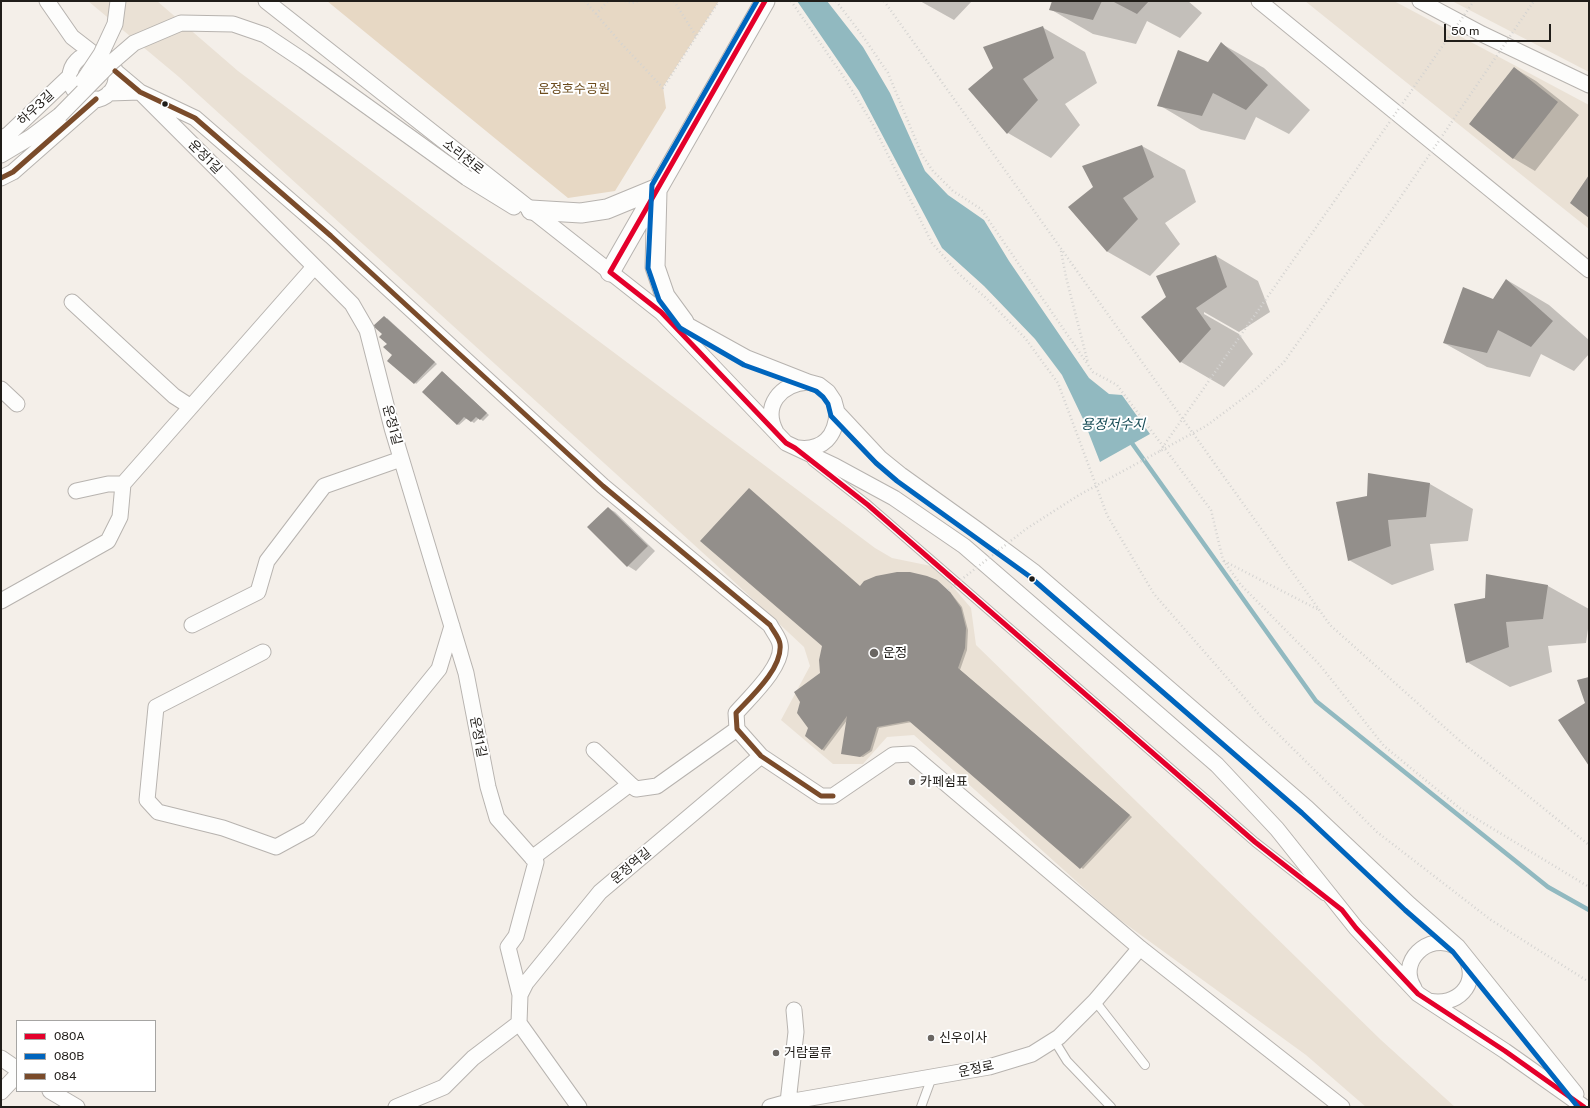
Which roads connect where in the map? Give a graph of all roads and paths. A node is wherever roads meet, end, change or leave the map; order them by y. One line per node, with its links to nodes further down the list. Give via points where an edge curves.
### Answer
1 (47, 1): 20 (street)
2 (118, 1): 28 (street, bridge, via 115,24 101,54)
3 (266, 1): 33 (street, 소리천로)
4 (585, 1): 18 (path)
5 (608, 1): 18 (path)
6 (625, 1): 7 (path)
7 (638, 1)
8 (674, 1): 19 (path)
9 (719, 1): 19 (path)
10 (791, 1): 72 (path, via 843,76 872,124 932,243 958,273 1025,338 1058,383 1107,515 1154,594 1262,718 1377,832 1491,920)
11 (836, 1): 42 (path, via 888,73 922,155 933,171 953,191 981,209)
12 (884, 1): 35 (path)
13 (1259, 1): 37 (street)
14 (1420, 1): 24 (street)
15 (1474, 1): 51 (path, bridge)
16 (1534, 1): 48 (path, bridge, via 1398,201 1284,362 1257,388)
17 (762, 6): 32 (street)
18 (596, 14): 19 (path, via 663,88)
19 (696, 36)
20 (72, 37): 21 (street); 22 (street)
21 (94, 54): 22 (street, via 81,58); 23 (street, via 108,59)
22 (73, 69): 27 (street, via 72,84 75,91 88,99); 29 (street, 하우3길)
23 (115, 71): 25 (street, 운정1길); 26 (street, via 116,79)
24 (1589, 85)
25 (140, 92): 26 (street); 36 (street, 운정1길); 62 (street, via 195,118 331,236 603,486 770,625 780,644 780,657 736,713)
26 (109, 93): 27 (street)
27 (96, 99): 31 (street, via 13,172)
28 (60, 114): 30 (street, via 31,137); 34 (street, bridge, via 134,43 181,23 233,24 265,35 467,178)
29 (1, 139)
30 (1, 155)
31 (1, 178)
32 (658, 188): 33 (street, via 607,209 581,213); 38 (street); 41 (street, via 655,267 665,296)
33 (531, 210): 34 (street, 소리천로)
34 (577, 246): 38 (street, 소리천로)
35 (1061, 249): 42 (path); 48 (path)
36 (314, 267): 46 (street); 52 (street, 운정1길, via 352,304 367,330)
37 (1589, 270)
38 (610, 272): 40 (street, 소리천로)
39 (72, 302): 46 (street, via 174,396)
40 (661, 312): 41 (street); 49 (street)
41 (684, 322): 43 (street, via 748,358)
42 (1089, 365): 55 (path, via 1094,372 1118,385 1211,510)
43 (808, 382): 47 (street, via 819,385 828,392); 49 (street, via 796,383 786,388 772,406 773,427)
44 (1, 389): 45 (street)
45 (17, 404)
46 (191, 407): 53 (street)
47 (837, 412): 50 (street, via 837,424 825,442 806,449); 71 (street, via 880,458 1033,571 1100,628 1307,808)
48 (1193, 433): 51 (path, bridge); 58 (path)
49 (778, 436): 50 (street)
50 (795, 448): 69 (lane, via 868,505 1255,842); 69 (street, via 894,498 964,546 1217,765 1277,829)
51 (1159, 452): 56 (path, bridge, via 1079,495 1026,529)
52 (401, 459): 59 (street, via 324,486 267,561 258,592); 60 (street, 운정1길)
53 (123, 484): 54 (street, via 108,484); 57 (street, via 120,518 108,541)
54 (76, 491)
55 (1224, 560): 58 (path); 68 (path, via 1241,584 1320,664 1384,746 1462,810)
56 (948, 590)
57 (1, 602)
58 (1320, 611): 66 (path, via 1330,625 1460,741)
59 (192, 625)
60 (452, 626): 61 (street, via 439,669 309,829 276,847 223,828 158,812 147,800 156,707); 67 (street, 운정1길, via 466,673 488,787 497,818)
61 (263, 652)
62 (737, 729): 64 (street); 65 (street, via 657,786 636,789)
63 (594, 750): 65 (street)
64 (762, 756): 70 (street, via 821,796 833,796 893,755 911,754); 73 (street, 운정역길, via 600,892 526,983)
65 (630, 784): 67 (street)
66 (1589, 845)
67 (532, 858): 73 (street, via 536,862 516,936 508,947)
68 (1589, 887)
69 (1342, 910): 74 (street)
70 (1140, 948): 75 (street, 운정로); 92 (street)
71 (1461, 951): 74 (street, via 1469,963 1470,973 1463,991 1456,998 1446,1002 1436,1002); 74 (street, via 1444,942 1429,944 1414,956 1410,976); 94 (street)
72 (1589, 982)
73 (520, 995): 77 (street)
74 (1422, 997): 93 (street)
75 (1095, 1001): 78 (street, 운정로); 80 (lane)
76 (794, 1010): 86 (street, via 796,1032)
77 (520, 1023): 88 (street, via 473,1058 444,1087); 89 (street)
78 (1054, 1040): 83 (street, 운정로, via 1032,1054 989,1067); 91 (lane, via 1067,1061)
79 (1, 1058): 81 (street)
80 (1146, 1065)
81 (16, 1068)
82 (16, 1076): 84 (street)
83 (932, 1077): 86 (street, 운정로); 90 (lane)
84 (1, 1092)
85 (52, 1092): 87 (street)
86 (777, 1105)
87 (77, 1107)
88 (396, 1107)
89 (579, 1107)
90 (920, 1107)
91 (1111, 1107)
92 (1342, 1107)
93 (1584, 1107)
94 (1587, 1107)

